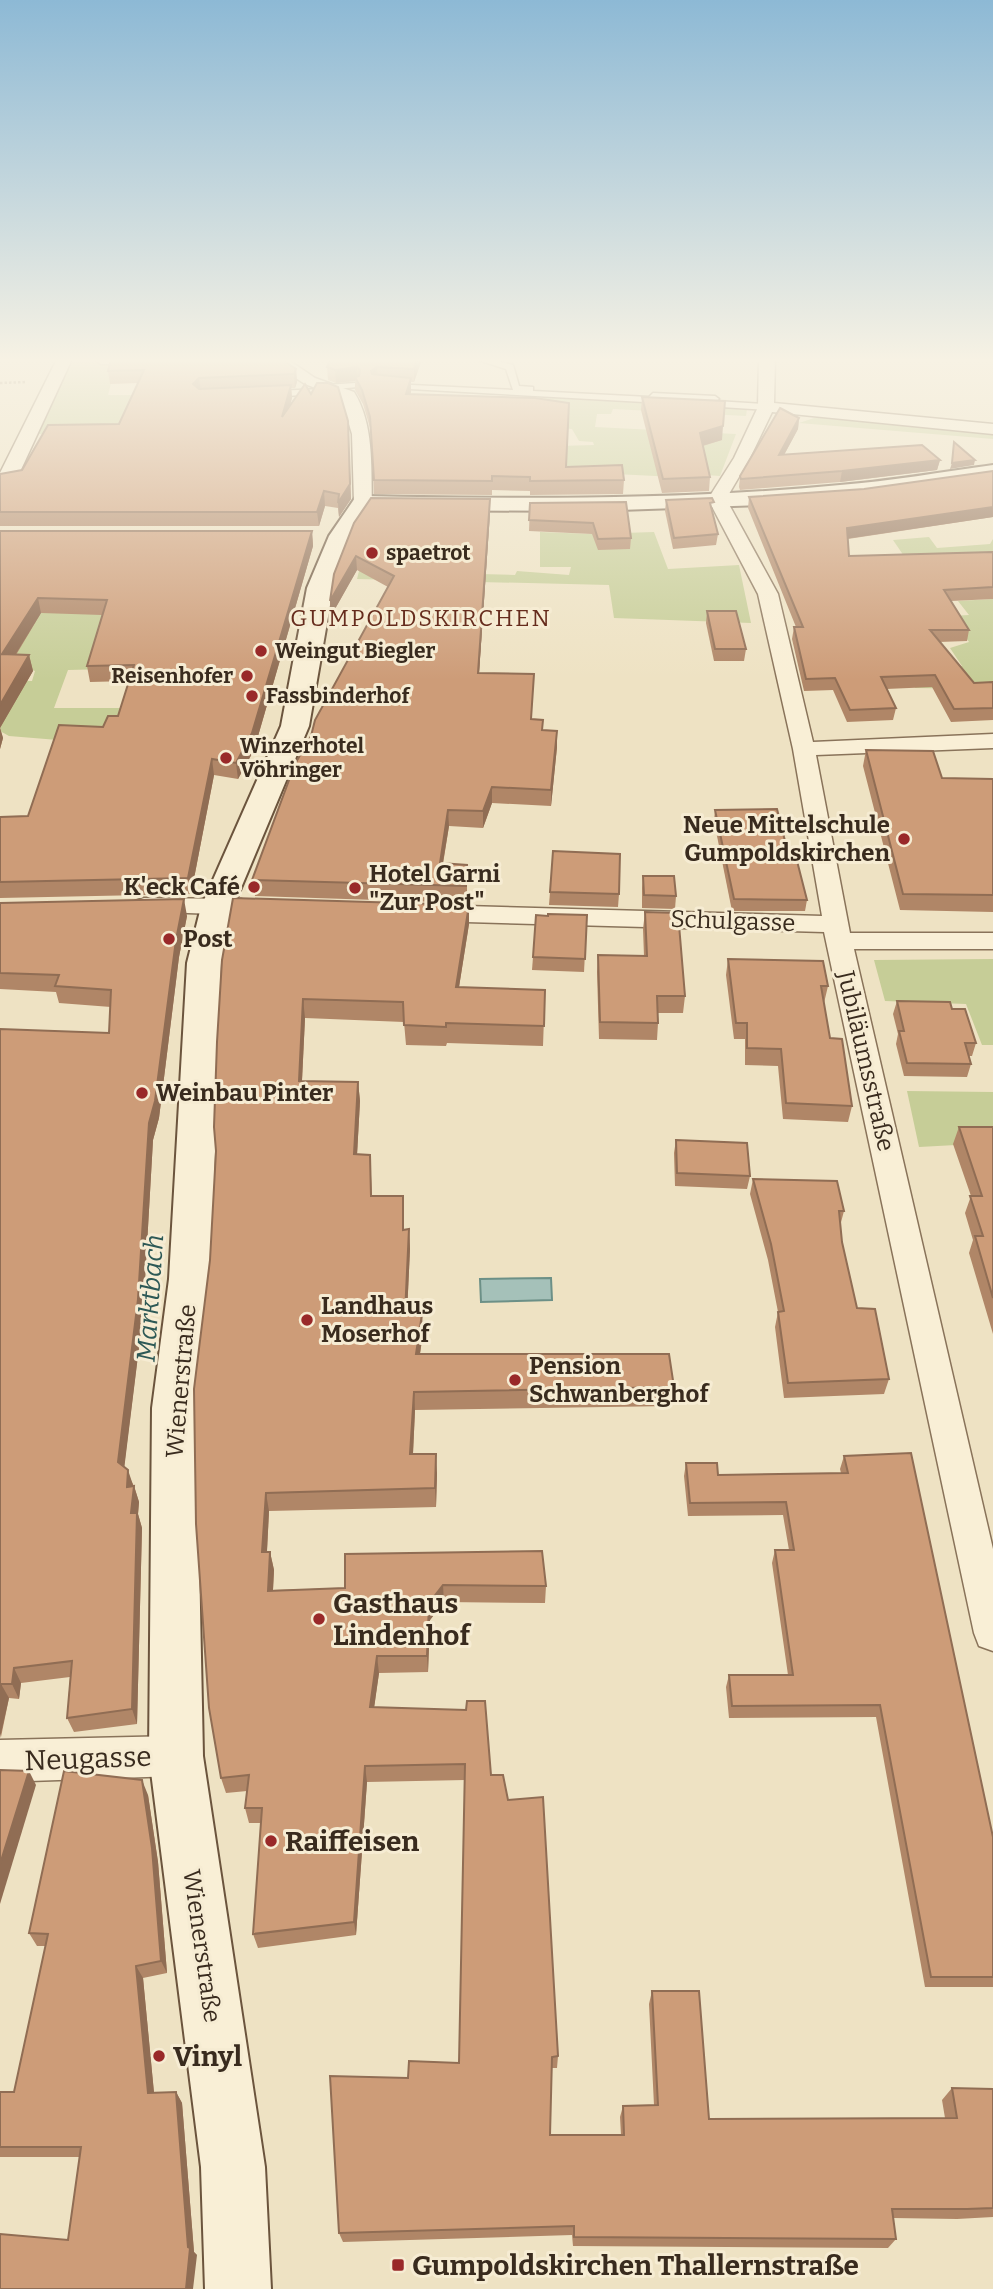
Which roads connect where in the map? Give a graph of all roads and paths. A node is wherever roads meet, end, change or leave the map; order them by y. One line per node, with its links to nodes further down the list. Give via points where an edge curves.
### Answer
1 (14, 466): 5 (street)
2 (361, 466): 7 (street)
3 (737, 466): 6 (street)
4 (993, 472): 6 (street, via 821,494)
5 (0, 481)
6 (718, 499): 7 (street, via 471,506); 9 (street, Jubiläumsstraße, via 768,594)
7 (363, 503): 11 (street, Wienerstraße, via 330,536 295,726)
8 (993, 741): 9 (street)
9 (804, 749): 14 (street, Jubiläumsstraße)
10 (120, 907): 11 (street)
11 (217, 907): 12 (street); 17 (street, Wienerstraße, via 204,963 190,1279 174,1408)
12 (268, 908)
13 (406, 912): 14 (street, Schulgasse)
14 (837, 933): 15 (street, Schulgasse); 16 (street, Jubiläumsstraße)
15 (993, 941)
16 (993, 1633)
17 (176, 1756): 18 (street, Neugasse); 19 (street, Wienerstraße, via 233,2166)
18 (0, 1761)
19 (238, 2289)

